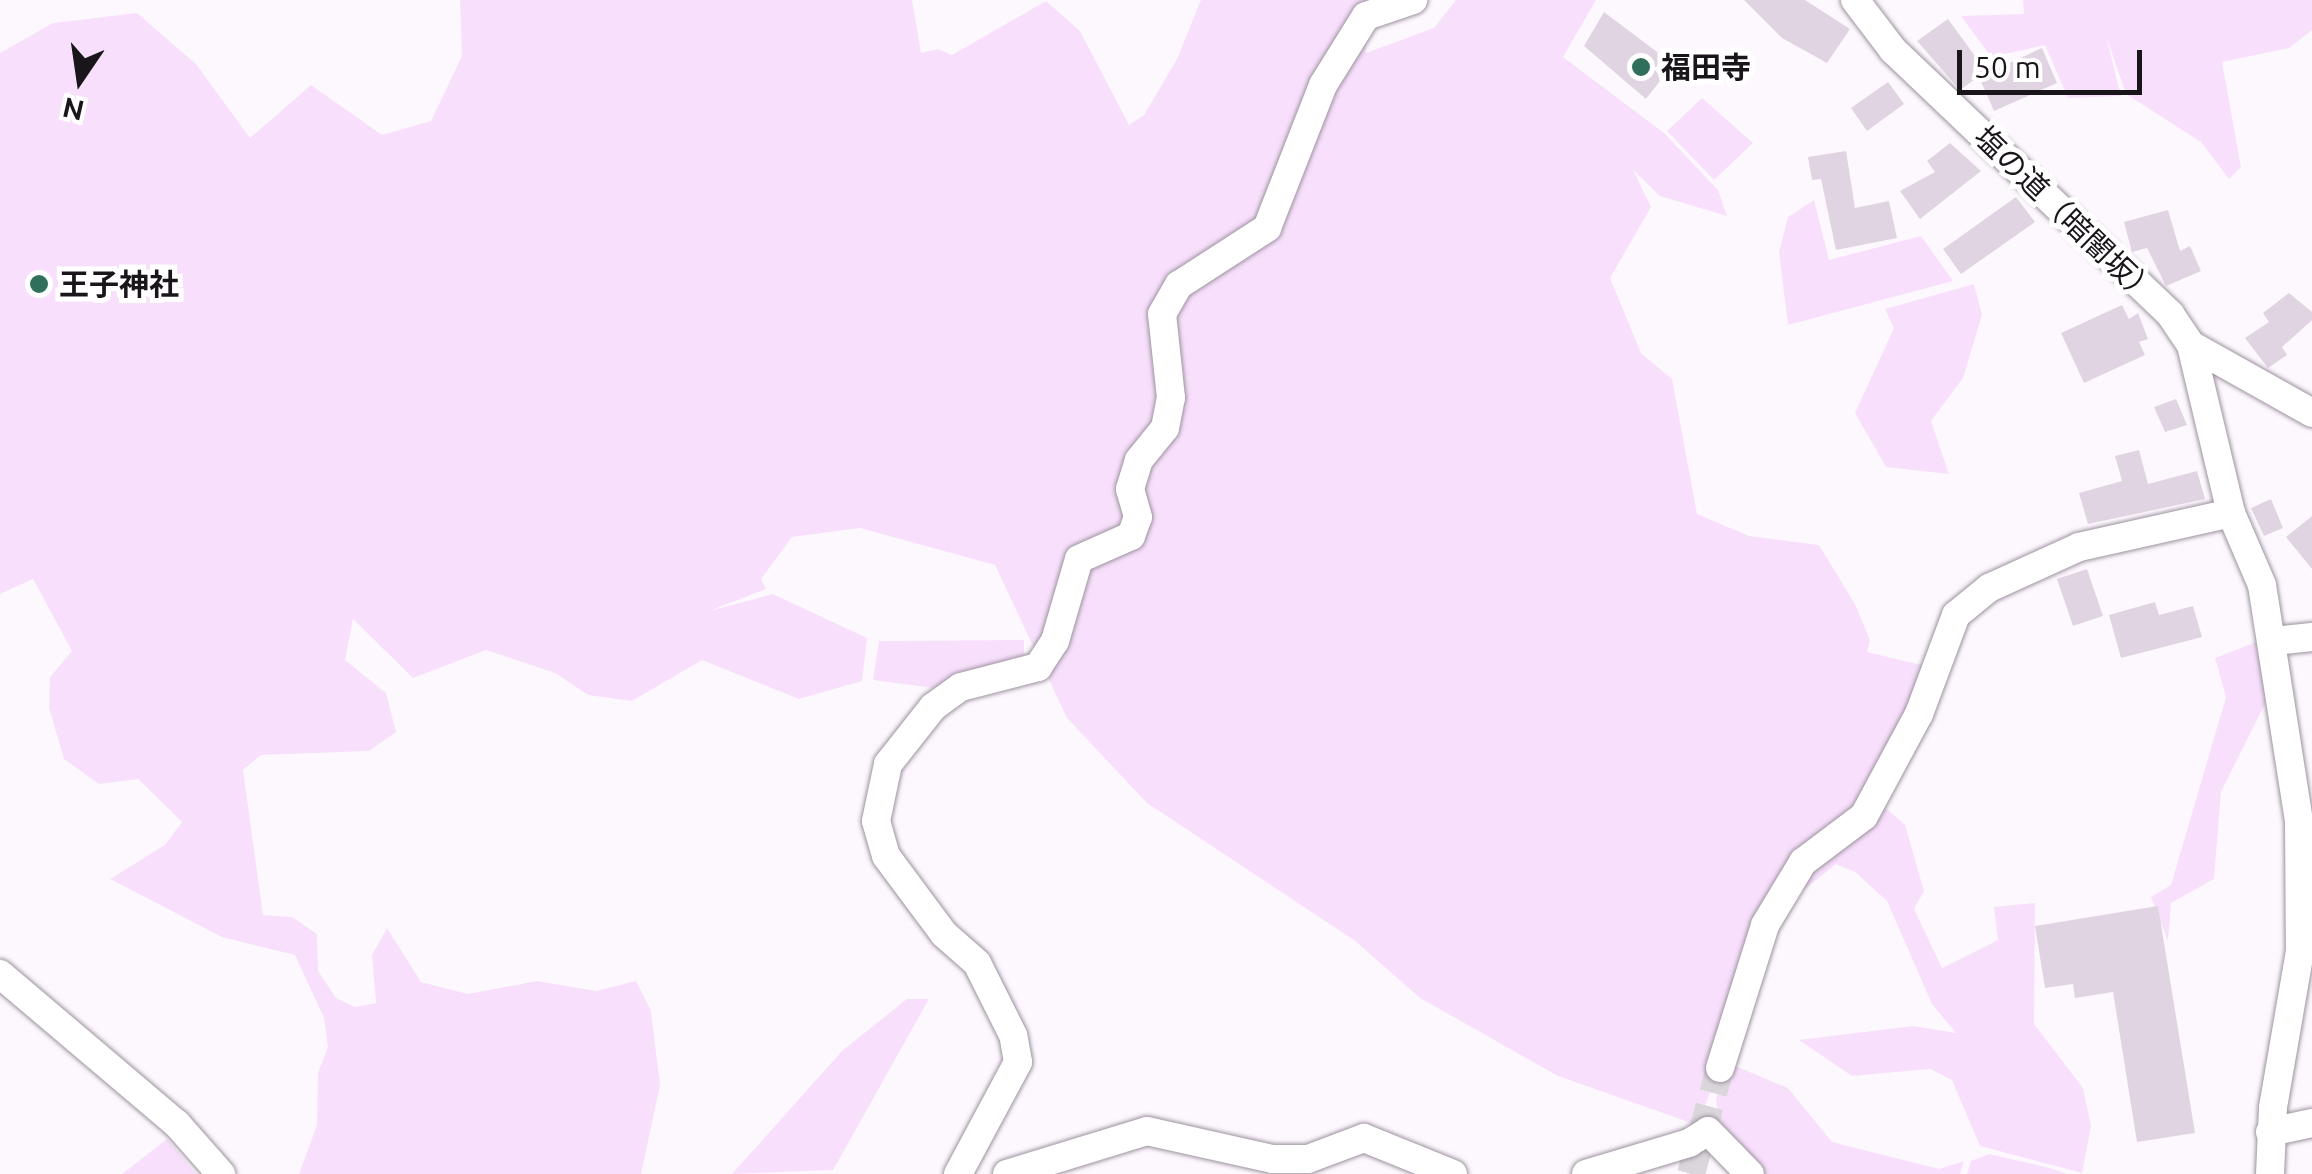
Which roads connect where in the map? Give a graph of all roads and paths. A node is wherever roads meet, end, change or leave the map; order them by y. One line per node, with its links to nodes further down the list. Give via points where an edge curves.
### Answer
1 (1413, 0): 14 (street, via 1366,16 1323,85 1267,228 1179,285 1162,314 1171,398 1165,428 1139,460 1130,489 1138,517 1132,536 1079,559 1055,641 1038,667 960,688 933,707 888,764 876,821 886,856 944,934 978,962 1018,1062)
2 (1855, 0): 3 (street, 塩の道（暗闇坂）, via 1893,50 2170,314)
3 (2192, 345): 4 (street); 5 (street)
4 (2312, 413)
5 (2231, 513): 7 (street, via 2262,585); 9 (street, via 2079,547 1988,588 1956,615 1919,714 1864,816 1803,862 1764,925)
6 (2312, 637): 7 (street)
7 (2274, 641): 11 (street, via 2299,820 2300,952)
8 (0, 974): 13 (street, via 177,1124)
9 (1720, 1068)
10 (2312, 1123): 11 (street)
11 (2270, 1132): 19 (street)
12 (1246, 1164): 15 (street, via 1148,1130); 16 (street, via 1308,1158 1364,1138)
13 (221, 1174)
14 (958, 1174)
15 (1007, 1174)
16 (1453, 1174)
17 (1586, 1174): 18 (street, via 1689,1144 1708,1131)
18 (1750, 1174)
19 (2270, 1174)

